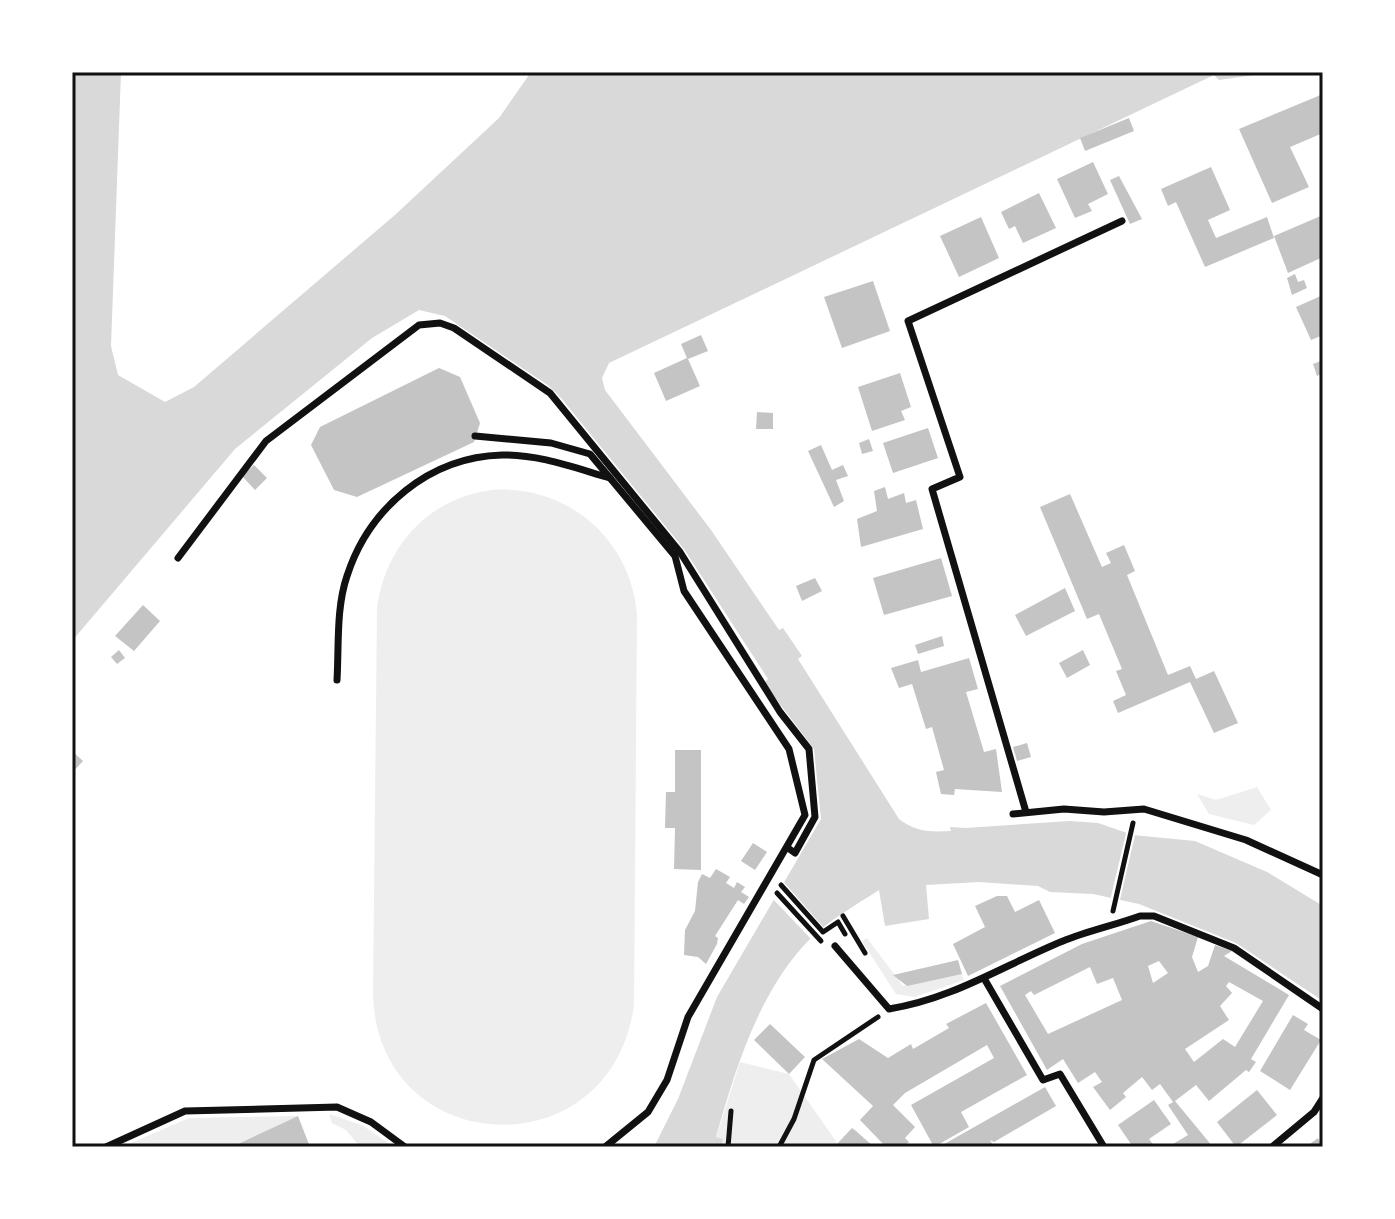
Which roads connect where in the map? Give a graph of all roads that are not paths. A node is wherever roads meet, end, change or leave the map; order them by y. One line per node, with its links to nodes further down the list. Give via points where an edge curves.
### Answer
1 (1122, 221): 6 (street, via 908,321 960,477 932,489)
2 (475, 436): 3 (street, via 551,443 590,454)
3 (610, 478): 5 (street, via 502,455 444,467 407,488 367,532 347,576); 8 (street, via 675,556 684,591 789,749 805,815)
4 (178, 558): 8 (street, via 266,441 419,325 454,328 550,393 680,552 809,749 815,817 795,853)
5 (337, 680)
6 (1026, 812): 7 (street); 9 (street, via 1136,812 1246,840)
7 (1013, 814)
8 (788, 848): 10 (street)
9 (1323, 875)
10 (767, 881): 11 (street); 20 (street, via 688,1017 667,1080 648,1112)
11 (776, 886)
12 (1111, 916): 13 (street)
13 (1108, 927): 15 (street, via 1063,941); 16 (street, via 1154,916 1234,948)
14 (835, 946): 15 (street, via 889,1009 917,1005)
15 (985, 980): 21 (street, via 1043,1080 1060,1074)
16 (1323, 1009)
17 (1323, 1098): 22 (street)
18 (106, 1147): 19 (street, via 185,1111 337,1107 371,1122)
19 (405, 1147)
20 (605, 1147)
21 (1104, 1147)
22 (1272, 1147)

